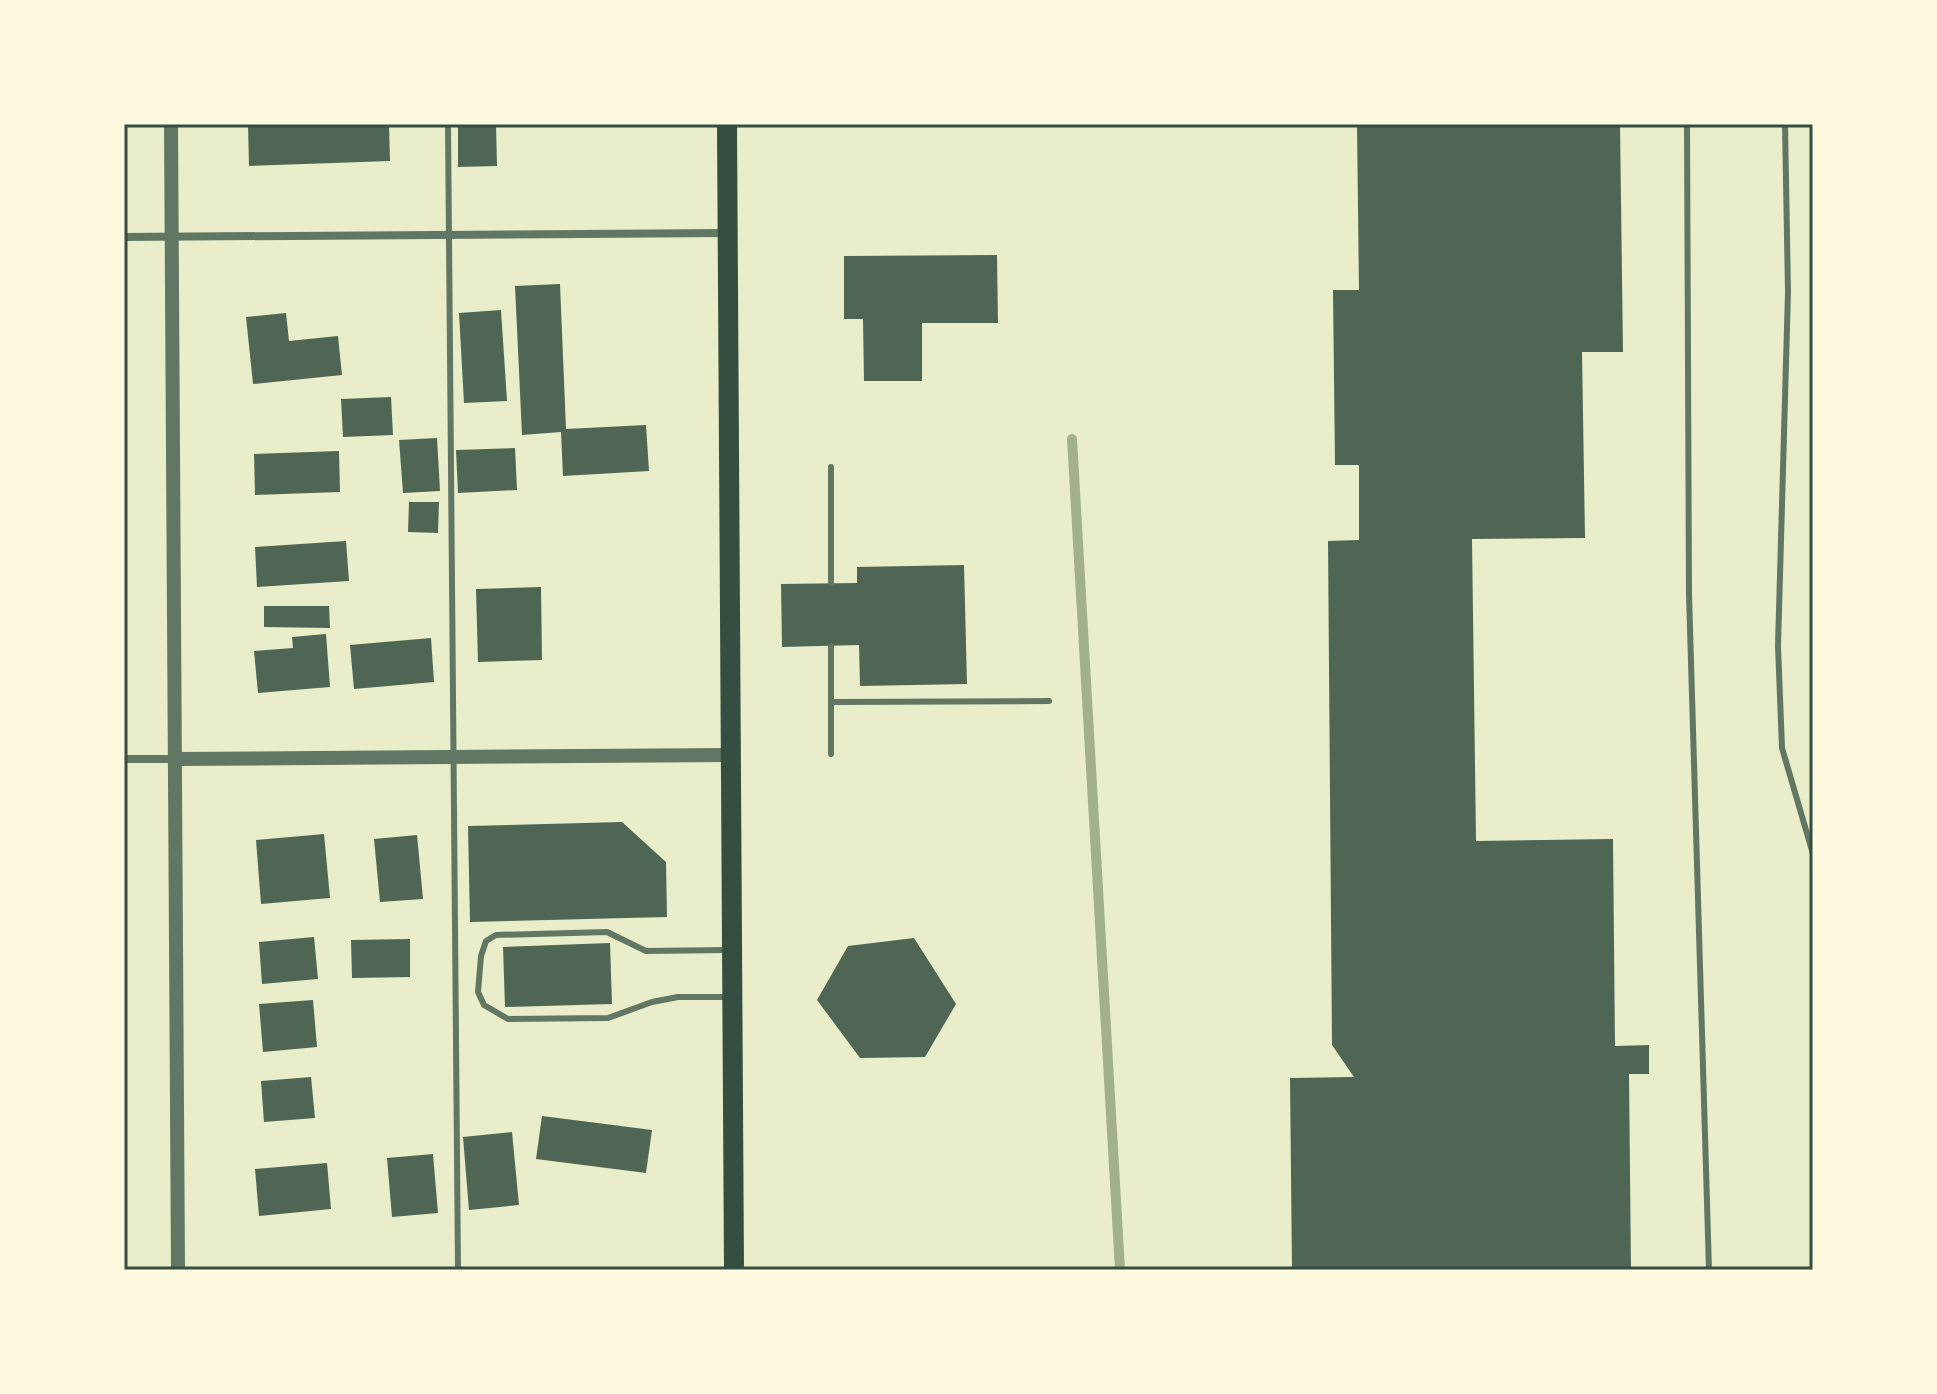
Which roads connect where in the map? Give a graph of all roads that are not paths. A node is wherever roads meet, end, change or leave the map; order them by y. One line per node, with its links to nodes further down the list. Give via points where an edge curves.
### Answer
1 (171, 124): 9 (street)
2 (448, 124): 7 (lane)
3 (727, 124): 6 (main road)
4 (1687, 124): 26 (lane, via 1689,594)
5 (1785, 124): 20 (lane, via 1788,292 1778,646 1782,748)
6 (727, 233): 7 (street); 16 (main road)
7 (449, 235): 9 (street); 17 (lane)
8 (124, 237): 9 (street)
9 (172, 237): 19 (street)
10 (831, 467): 11 (lane)
11 (831, 583)
12 (831, 646): 14 (lane)
13 (1049, 701): 14 (lane)
14 (831, 702): 15 (lane)
15 (831, 754)
16 (730, 755): 17 (street); 21 (main road)
17 (453, 757): 19 (street); 24 (lane)
18 (124, 759): 19 (street)
19 (175, 759): 23 (street)
20 (1813, 854)
21 (732, 950): 22 (main road); 22 (lane, via 646,951 607,932 496,935 486,941 481,956 478,992 484,1005 508,1019 608,1018 678,997)
22 (732, 997): 25 (main road)
23 (178, 1270)
24 (458, 1270)
25 (734, 1270)
26 (1709, 1270)

